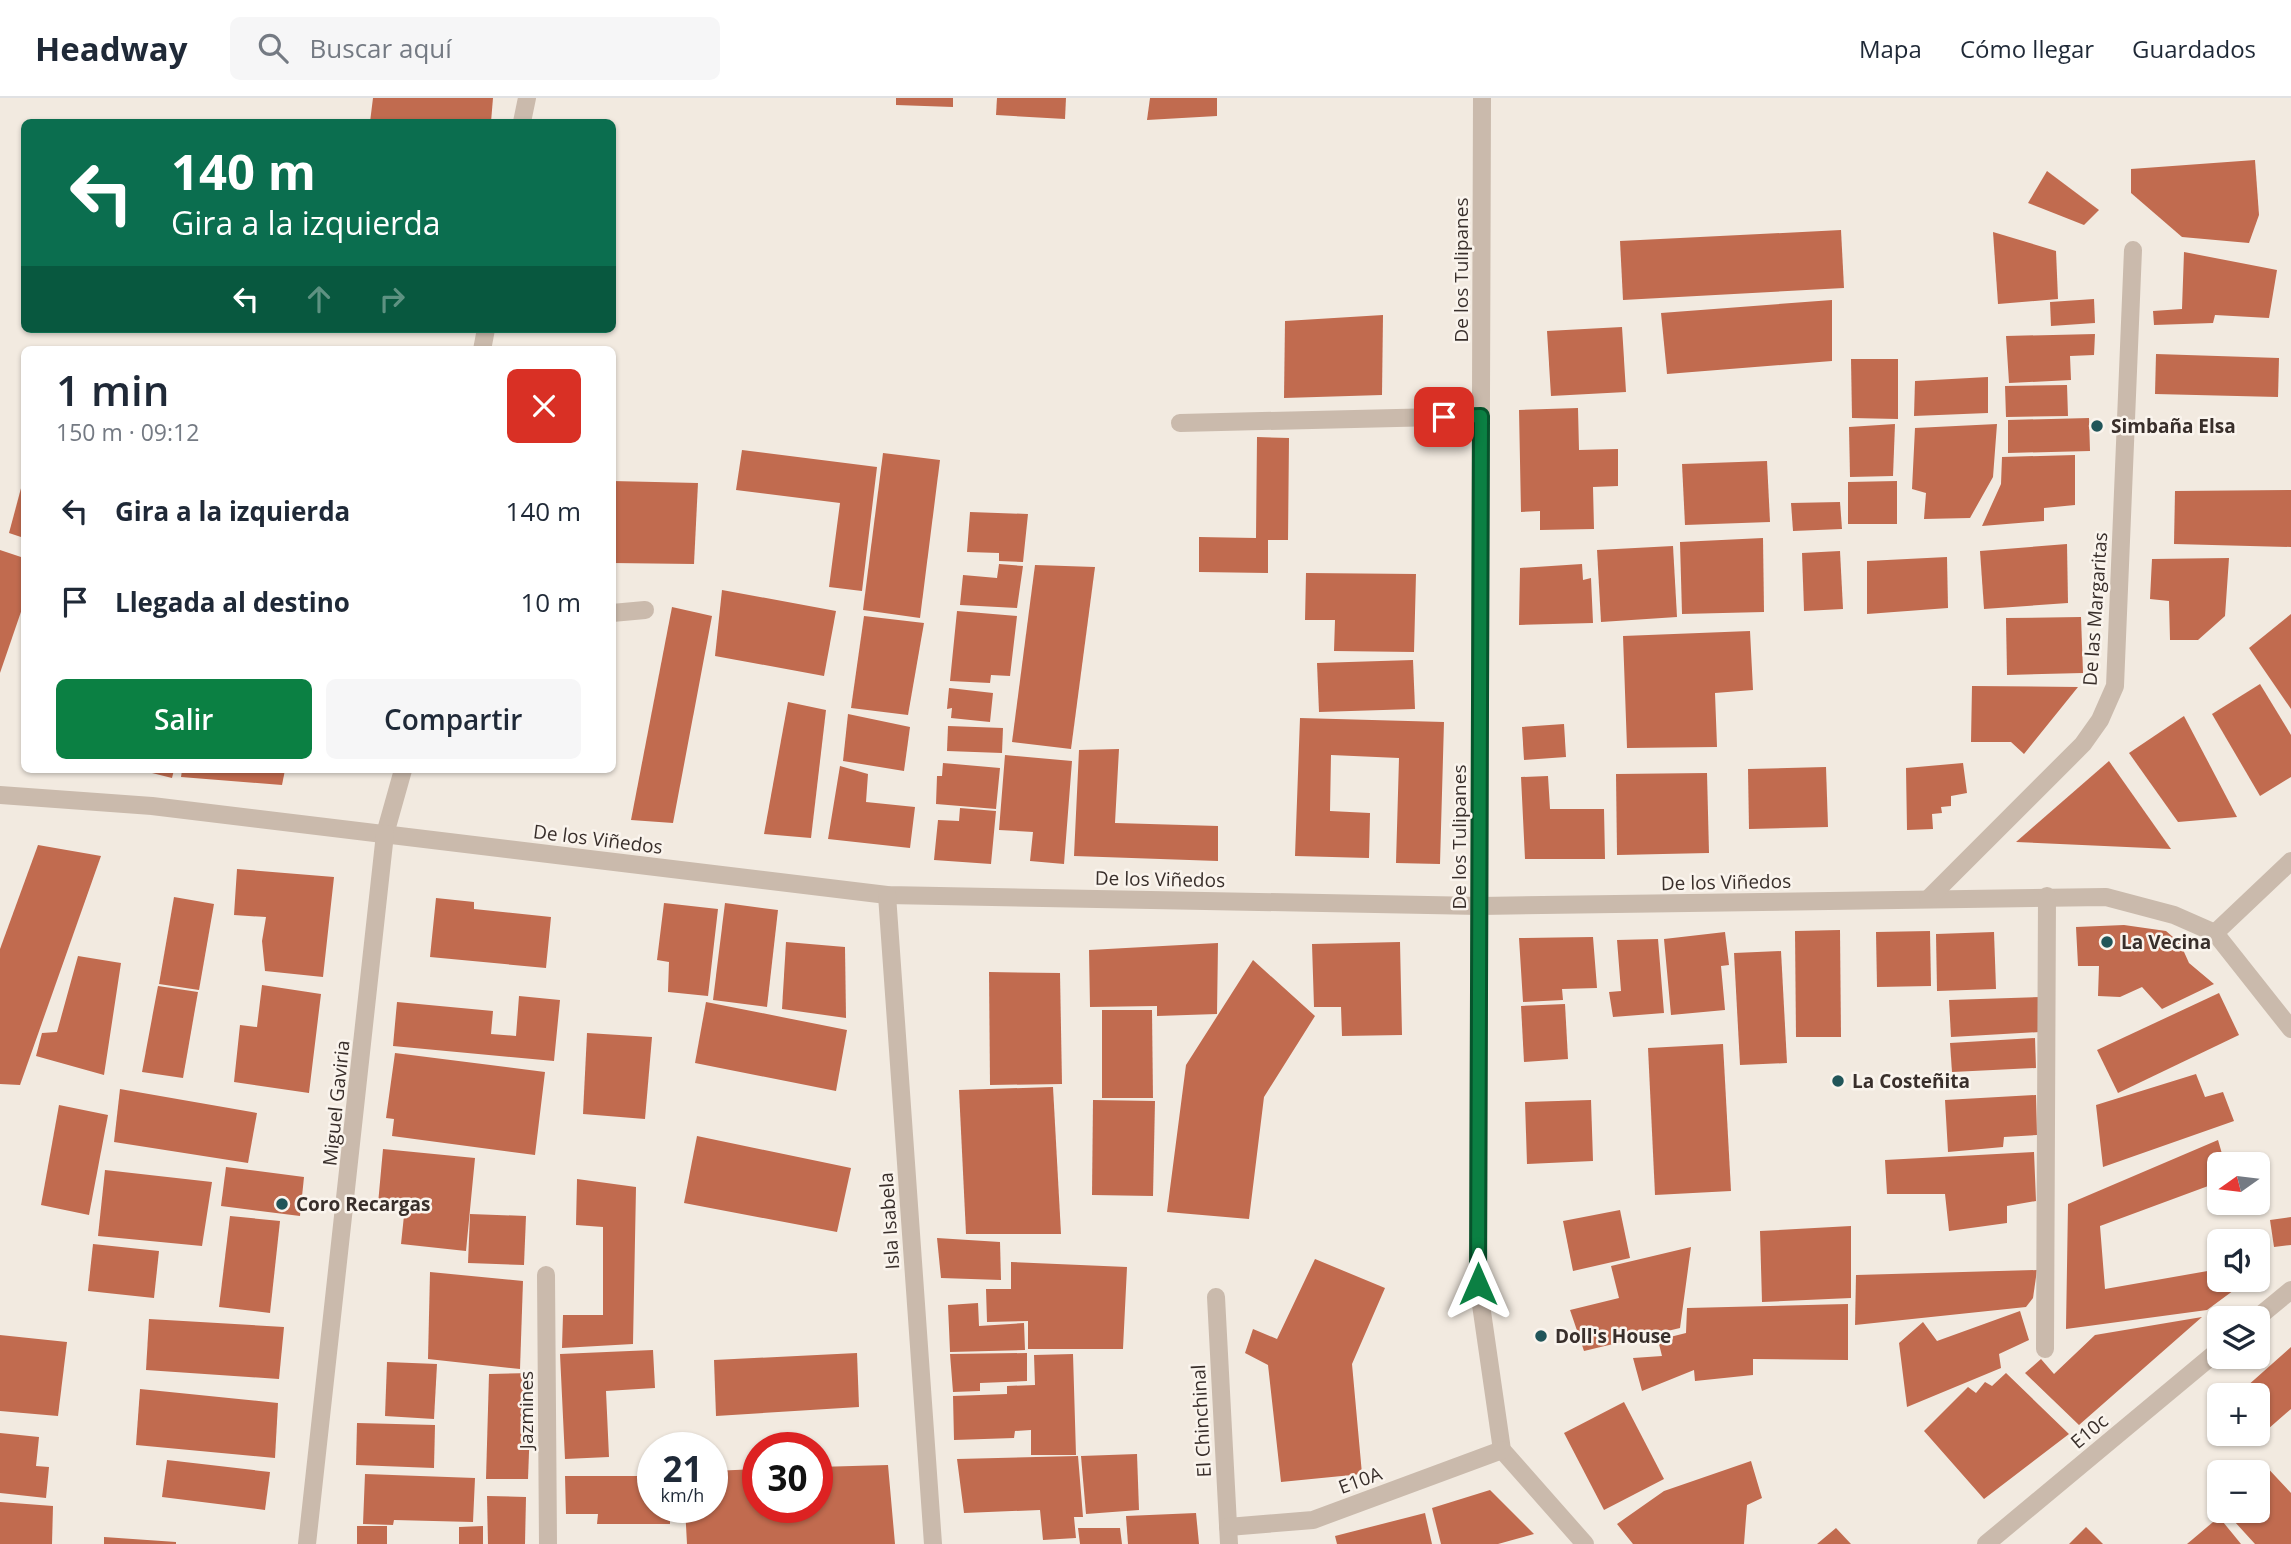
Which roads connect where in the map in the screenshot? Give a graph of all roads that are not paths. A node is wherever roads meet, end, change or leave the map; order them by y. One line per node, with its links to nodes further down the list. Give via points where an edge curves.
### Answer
1 (527, 98): 3 (street)
2 (1482, 98): 5 (street, De los Tulipanes)
3 (523, 119)
4 (2133, 250): 15 (street, De las Margaritas, via 2115,685 2101,720 2084,744)
5 (1481, 416): 6 (street); 16 (street, De los Tulipanes)
6 (1180, 423)
7 (645, 610): 8 (street)
8 (616, 613)
9 (402, 773): 11 (street, Miguel Gaviria)
10 (0, 795): 11 (street, De los Viñedos, via 152,806)
11 (385, 834): 13 (street, De los Viñedos); 27 (street, Miguel Gaviria)
12 (2291, 861): 17 (street)
13 (887, 895): 16 (street, De los Viñedos); 29 (street, Isla Isabela)
14 (2047, 896): 15 (street, De los Viñedos); 17 (street, De los Viñedos, via 2106,897 2174,915); 23 (street)
15 (1928, 900): 16 (street, De los Viñedos)
16 (1480, 906): 25 (street, De los Tulipanes, via 1478,1284)
17 (2215, 933): 18 (street)
18 (2291, 1029)
19 (546, 1276): 28 (street, Jazmines)
20 (2291, 1290): 22 (street)
21 (1216, 1297): 26 (street, El Chinchinal)
22 (2270, 1308)
23 (2045, 1349)
24 (2207, 1360): 31 (street, E10c)
25 (1502, 1450): 26 (street, E10A, via 1313,1520); 30 (street)
26 (1228, 1536)
27 (307, 1544)
28 (548, 1544)
29 (933, 1544)
30 (1585, 1544)
31 (1986, 1544)

